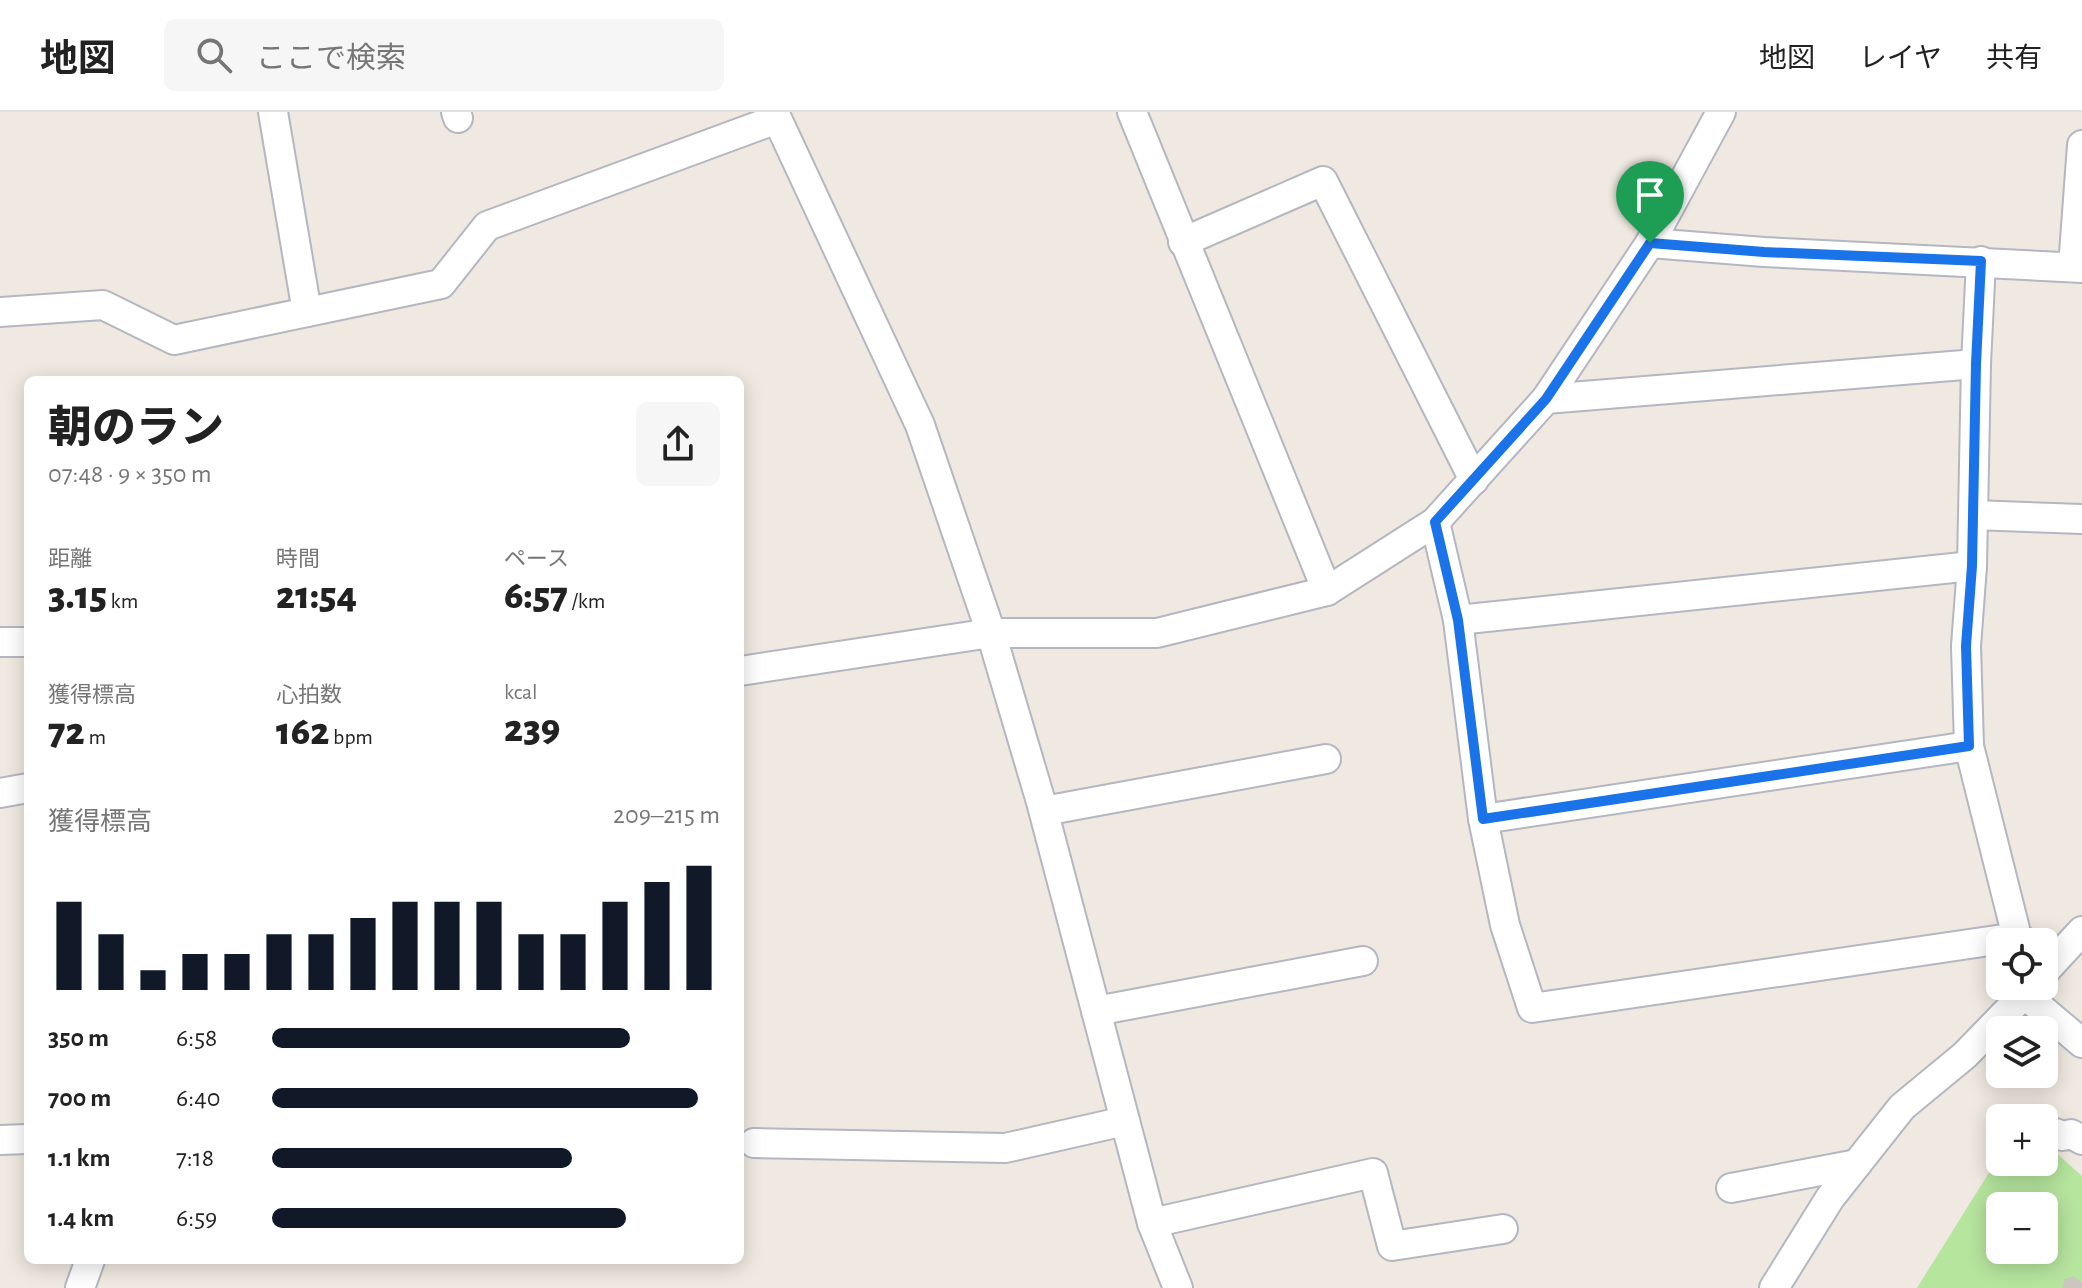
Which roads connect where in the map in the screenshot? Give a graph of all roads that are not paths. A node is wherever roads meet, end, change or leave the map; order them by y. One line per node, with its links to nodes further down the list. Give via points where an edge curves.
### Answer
1 (273, 112): 11 (street)
2 (1132, 112): 6 (street)
3 (1721, 112): 7 (street)
4 (775, 115): 11 (street, via 487,226 441,284); 21 (street, via 920,425)
5 (2082, 145): 9 (street)
6 (1183, 242): 14 (street, via 1323,181); 19 (street)
7 (1650, 243): 8 (street); 13 (street)
8 (1981, 261): 9 (street); 12 (street)
9 (2078, 268)
10 (0, 312): 11 (street, via 103,305 174,340)
11 (307, 312)
12 (1976, 364): 13 (street); 15 (street)
13 (1546, 399): 14 (street)
14 (1474, 480): 17 (street)
15 (1973, 515): 16 (street); 18 (street)
16 (2082, 519)
17 (1435, 522): 19 (street); 20 (street)
18 (1972, 566): 20 (street); 25 (street, via 1966,646)
19 (1327, 591): 21 (street, via 1157,633)
20 (1458, 620): 30 (street)
21 (991, 633): 24 (street); 29 (street)
22 (0, 642): 23 (street)
23 (24, 642)
24 (744, 670)
25 (1969, 746): 30 (street); 31 (street)
26 (1326, 759): 29 (street)
27 (24, 789): 28 (street)
28 (0, 793)
29 (1044, 811): 38 (street)
30 (1483, 819): 33 (street, via 1505,925 1532,1008)
31 (2018, 928)
32 (2082, 931): 34 (street)
33 (1986, 945)
34 (2058, 952)
35 (1363, 961): 38 (street)
36 (2019, 1000): 46 (street, via 1965,1055 1902,1107)
37 (2037, 1000): 39 (street)
38 (1096, 1011): 40 (street)
39 (2082, 1043)
40 (1125, 1121): 45 (street, via 1005,1148); 48 (street)
41 (2058, 1134): 44 (street)
42 (24, 1139): 43 (street)
43 (0, 1140)
44 (2082, 1140)
45 (754, 1143)
46 (1857, 1164): 47 (street); 53 (street)
47 (1731, 1188)
48 (1152, 1223): 49 (street, via 1373,1173 1392,1246); 52 (street)
49 (1503, 1229)
50 (89, 1264): 51 (street)
51 (80, 1288)
52 (1178, 1288)
53 (1774, 1288)

